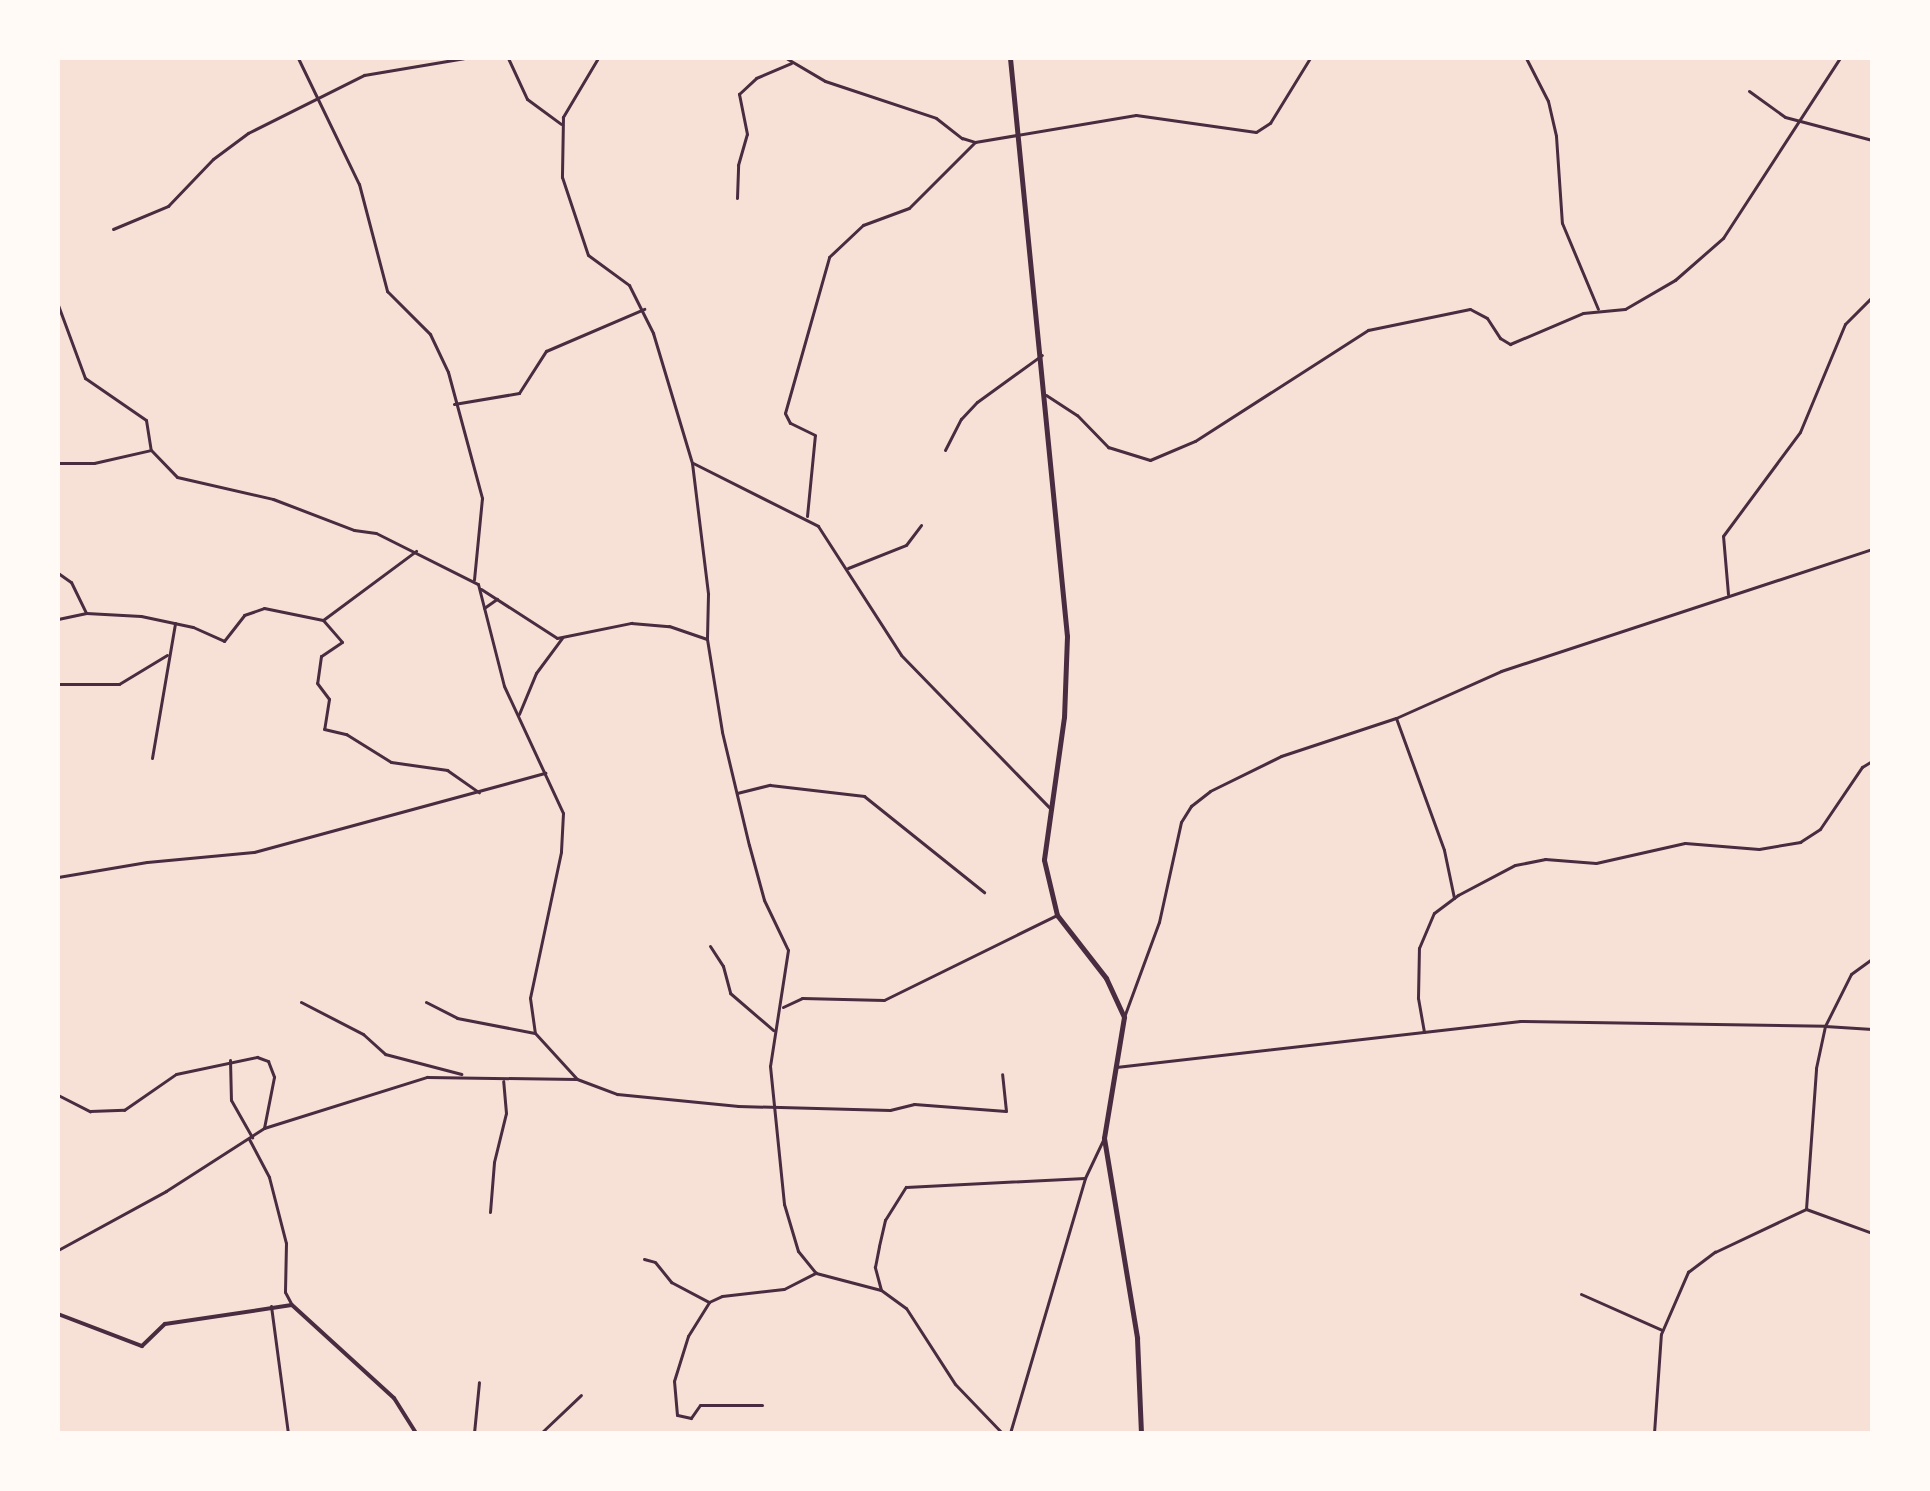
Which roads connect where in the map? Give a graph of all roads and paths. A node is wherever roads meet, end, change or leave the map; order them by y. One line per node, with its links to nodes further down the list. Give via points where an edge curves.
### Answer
1 (298, 58): 12 (street)
2 (464, 58): 12 (street, via 364,75)
3 (508, 58): 14 (street, via 527,99)
4 (598, 58): 14 (street, via 574,92)
5 (786, 58): 10 (street)
6 (1010, 58): 15 (main road)
7 (1310, 58): 15 (street, via 1270,123 1256,132 1136,115)
8 (1526, 58): 23 (street, via 1548,101 1556,136 1562,223)
9 (1840, 58): 13 (street)
10 (791, 63): 17 (street, via 853,93 936,118); 18 (street, via 756,78 739,94 747,134 738,165)
11 (1749, 91): 13 (street, via 1785,117)
12 (317, 99): 19 (street, via 248,133 213,159 168,206); 28 (street, via 367,205 387,291 437,345)
13 (1800, 121): 16 (street); 23 (street, via 1747,207 1702,258 1639,303)
14 (561, 125): 22 (street, via 568,205 588,255 629,285)
15 (1018, 133): 17 (street); 26 (main road)
16 (1872, 140)
17 (975, 142): 33 (street, via 909,208 863,225 829,257 785,413 790,423 815,435)
18 (737, 198)
19 (113, 229)
20 (1872, 297): 41 (street, via 1845,324 1800,432 1723,536)
21 (58, 305): 25 (street)
22 (645, 308): 28 (street, via 546,351 519,393); 32 (street)
23 (1598, 309): 27 (street, via 1510,344 1487,318 1470,309 1368,330 1195,441 1150,460 1108,447 1077,415)
24 (58, 327): 25 (street)
25 (66, 330): 29 (street, via 85,378 146,420)
26 (1042, 355): 27 (main road); 30 (street, via 977,402)
27 (1046, 395): 59 (main road, via 1067,636 1064,717)
28 (454, 404): 39 (street, via 482,498)
29 (151, 450): 31 (street, via 94,463); 36 (street, via 177,477 273,499)
30 (945, 450)
31 (58, 463)
32 (692, 463): 33 (street); 49 (street, via 707,581)
33 (807, 516): 37 (street)
34 (921, 525): 37 (street, via 906,545)
35 (1872, 549): 41 (street)
36 (416, 551): 39 (street); 46 (street)
37 (848, 568): 59 (street, via 910,667 982,733)
38 (58, 573): 44 (street, via 71,582)
39 (474, 580): 40 (street)
40 (481, 589): 42 (street); 43 (street)
41 (1728, 594): 53 (street, via 1501,671)
42 (497, 599): 43 (street); 48 (street, via 544,632)
43 (484, 608): 52 (street, via 492,651)
44 (86, 613): 45 (street); 47 (street)
45 (58, 619)
46 (323, 620): 47 (street, via 264,608 244,615 224,641); 57 (street, via 342,642 321,656 317,682 329,699 324,729 346,734 391,762 447,770)
47 (175, 623): 50 (street)
48 (562, 638): 49 (street, via 588,628 631,623 669,626); 52 (street, via 536,673)
49 (707, 639): 58 (street)
50 (167, 655): 51 (street, via 119,684); 54 (street)
51 (58, 684)
52 (519, 716): 56 (street)
53 (1396, 718): 62 (street, via 1444,850); 69 (street, via 1281,756 1191,806 1181,822 1151,945)
54 (152, 758)
55 (1872, 761): 62 (street, via 1862,767 1820,829 1800,842 1759,849 1685,843 1596,863 1545,859 1515,865)
56 (546, 773): 57 (street); 74 (street, via 565,825 530,991)
57 (479, 792): 60 (street, via 254,852)
58 (737, 793): 61 (street, via 770,785 864,796); 68 (street, via 764,900 788,950)
59 (1050, 808): 63 (main road, via 1044,860)
60 (58, 877)
61 (984, 892)
62 (1454, 898): 73 (street, via 1434,913 1419,948)
63 (1057, 915): 68 (street, via 884,1000 802,998); 69 (main road, via 1106,978)
64 (710, 946): 72 (street, via 723,966 730,993)
65 (1872, 959): 70 (street, via 1851,974)
66 (301, 1002): 77 (street, via 363,1034 385,1054)
67 (426, 1002): 74 (street, via 457,1018)
68 (783, 1007): 72 (street)
69 (1124, 1017): 76 (main road)
70 (1825, 1026): 71 (street); 73 (street, via 1548,1020); 87 (street, via 1816,1068)
71 (1872, 1029)
72 (773, 1030): 82 (street)
73 (1424, 1032): 76 (street)
74 (535, 1033): 79 (street)
75 (230, 1060): 81 (street, via 176,1074 124,1110 90,1111); 83 (street, via 257,1057 272,1066); 84 (street, via 231,1100)
76 (1114, 1068): 85 (main road)
77 (461, 1074): 80 (street); 83 (street, via 417,1080)
78 (1002, 1074): 82 (street, via 1006,1111 914,1104 890,1110)
79 (577, 1079): 80 (street); 82 (street, via 617,1094)
80 (503, 1081): 88 (street, via 506,1113 494,1162)
81 (58, 1095)
82 (775, 1108): 92 (street, via 788,1217 798,1251)
83 (264, 1128): 84 (street)
84 (251, 1138): 90 (street); 96 (street, via 269,1177 286,1243 285,1292)
85 (1104, 1138): 86 (street); 109 (main road, via 1137,1338)
86 (1085, 1178): 93 (street, via 906,1187 885,1220 875,1267); 108 (street)
87 (1806, 1209): 89 (street); 99 (street, via 1695,1264)
88 (490, 1212)
89 (1872, 1233)
90 (58, 1250)
91 (644, 1259): 95 (street, via 655,1262 671,1282)
92 (816, 1273): 93 (street); 95 (street, via 784,1289 737,1291)
93 (881, 1290): 107 (street, via 906,1308 955,1384)
94 (1581, 1294): 99 (street)
95 (709, 1302): 102 (street, via 688,1336 677,1370 674,1411 691,1418 700,1405)
96 (292, 1305): 97 (street); 104 (street, via 394,1398)
97 (271, 1306): 98 (street, via 165,1324 142,1346); 103 (street)
98 (58, 1314)
99 (1662, 1330): 110 (street)
100 (479, 1382): 105 (street)
101 (581, 1395): 106 (street)
102 (762, 1405)
103 (288, 1433)
104 (416, 1433)
105 (474, 1433)
106 (541, 1433)
107 (1002, 1433)
108 (1010, 1433)
109 (1141, 1433)
110 (1654, 1433)

